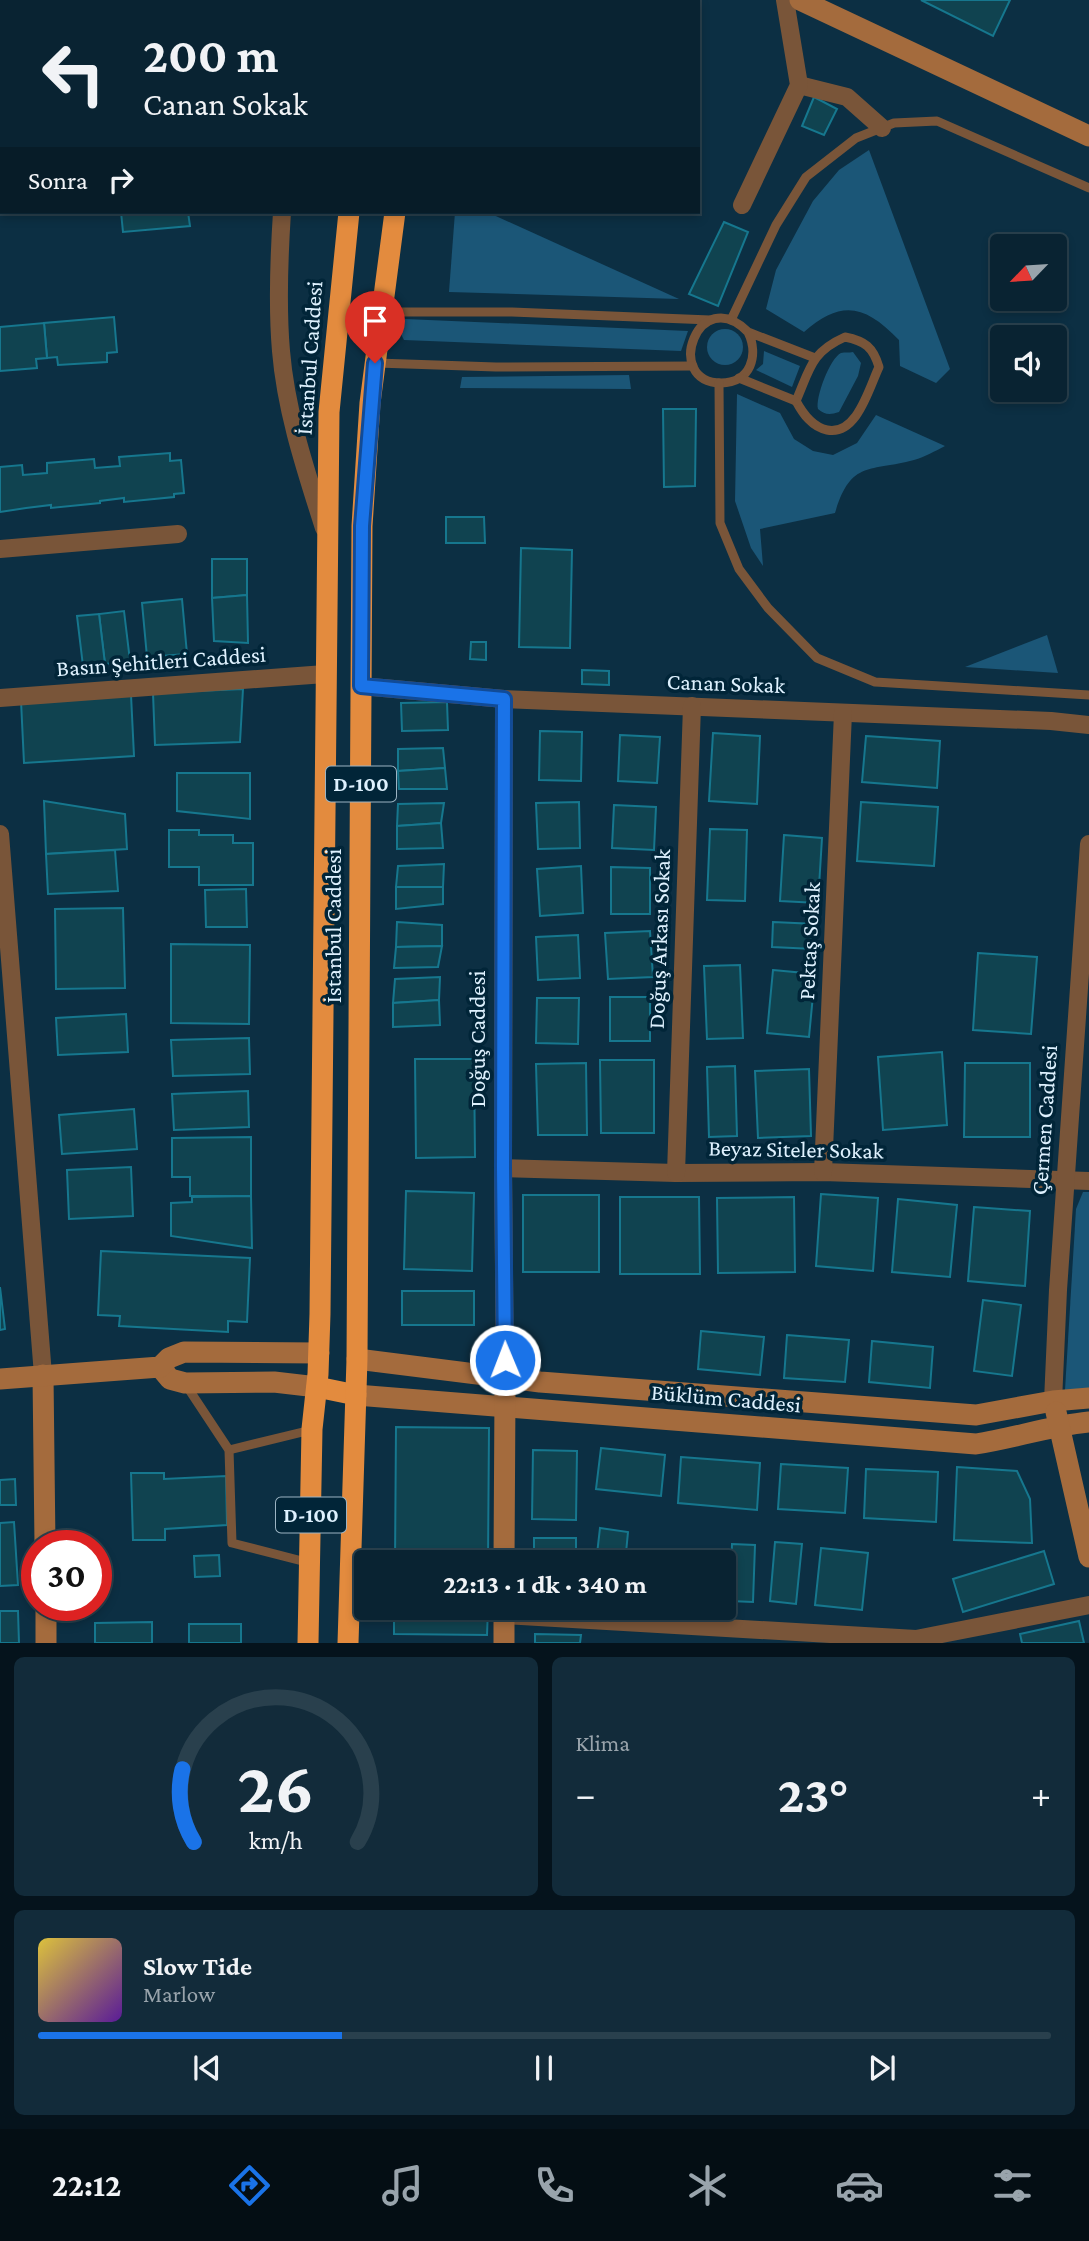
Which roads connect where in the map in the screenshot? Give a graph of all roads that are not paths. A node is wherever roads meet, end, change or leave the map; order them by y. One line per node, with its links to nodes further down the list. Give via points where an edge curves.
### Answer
1 (785, 0): 3 (street)
2 (800, 0): 5 (main road)
3 (799, 85): 4 (street, via 847,97); 7 (street)
4 (881, 128): 6 (lane, via 937,121); 13 (lane, via 856,138 806,177 776,225)
5 (1089, 136)
6 (1089, 188)
7 (742, 205)
8 (282, 214): 22 (street, via 281,352 300,451)
9 (349, 214): 22 (highway, İstanbul Caddesi / D-100, via 329,412)
10 (395, 214): 11 (highway, İstanbul Caddesi / D-100)
11 (381, 312): 12 (lane); 16 (highway, İstanbul Caddesi / D-100)
12 (710, 320): 13 (lane); 17 (lane, via 690,344)
13 (731, 320): 14 (lane)
14 (748, 332): 15 (lane); 18 (lane, via 754,352)
15 (815, 358): 20 (lane); 20 (lane, via 826,346 845,337 862,340 874,351 879,367 857,414 845,427 833,431 817,428)
16 (375, 363): 17 (lane); 25 (highway, İstanbul Caddesi / D-100, via 362,526)
17 (693, 366): 19 (lane, via 708,380)
18 (739, 378): 19 (lane); 20 (lane)
19 (719, 383): 26 (lane, via 720,523 739,569 768,608 817,657 875,682)
20 (796, 401)
21 (178, 534): 23 (street)
22 (327, 537): 24 (highway, İstanbul Caddesi / D-100)
23 (0, 549)
24 (325, 674): 27 (street, Basın Şehitleri Caddesi); 39 (highway, İstanbul Caddesi / D-100)
25 (361, 686): 28 (street, Canan Sokak); 40 (highway, İstanbul Caddesi / D-100)
26 (1089, 695)
27 (0, 698)
28 (504, 699): 29 (street, Canan Sokak); 34 (street, Doğuş Caddesi)
29 (692, 706): 30 (street, Canan Sokak); 36 (street, Doğuş Arkası Sokak)
30 (844, 713): 31 (street, Canan Sokak); 35 (street, Pektaş Sokak)
31 (1089, 725)
32 (0, 834): 42 (street)
33 (1089, 844): 37 (street, Çermen Caddesi)
34 (503, 1168): 36 (street, Beyaz Siteler Sokak); 43 (street, Doğuş Caddesi)
35 (823, 1172): 36 (street, Beyaz Siteler Sokak); 37 (street, Beyaz Siteler Sokak)
36 (676, 1173)
37 (1066, 1181): 38 (street, Beyaz Siteler Sokak); 49 (street, Çermen Caddesi)
38 (1089, 1181)
39 (319, 1353): 40 (highway); 41 (main road, via 184,1352); 46 (highway, İstanbul Caddesi / D-100)
40 (357, 1359): 43 (main road, Büklüm Caddesi); 47 (highway, İstanbul Caddesi / D-100)
41 (160, 1367): 42 (main road); 45 (main road, via 170,1379)
42 (43, 1375): 44 (main road); 55 (main road)
43 (505, 1378): 49 (main road, Büklüm Caddesi, via 976,1415); 50 (main road)
44 (0, 1379)
45 (185, 1383): 46 (main road, via 274,1382); 54 (lane)
46 (317, 1387): 47 (highway); 53 (highway, İstanbul Caddesi / D-100)
47 (356, 1395): 50 (main road, Büklüm Caddesi); 66 (highway, İstanbul Caddesi / D-100)
48 (1089, 1398): 49 (main road, Büklüm Caddesi)
49 (1053, 1401): 52 (main road)
50 (505, 1406): 52 (main road, Büklüm Caddesi, via 976,1444); 56 (main road)
51 (1089, 1422): 52 (main road, Büklüm Caddesi)
52 (1059, 1426): 57 (main road)
53 (312, 1429): 54 (lane); 58 (highway, İstanbul Caddesi / D-100)
54 (229, 1450): 58 (lane, via 232,1542)
55 (45, 1530)
56 (504, 1550)
57 (1089, 1557)
58 (310, 1563): 65 (highway, İstanbul Caddesi / D-100)
59 (1089, 1605): 63 (street)
60 (504, 1620): 67 (main road)
61 (618, 1620): 63 (street)
62 (46, 1621): 64 (main road)
63 (916, 1641)
64 (46, 1643)
65 (309, 1643)
66 (348, 1643)
67 (504, 1643)

